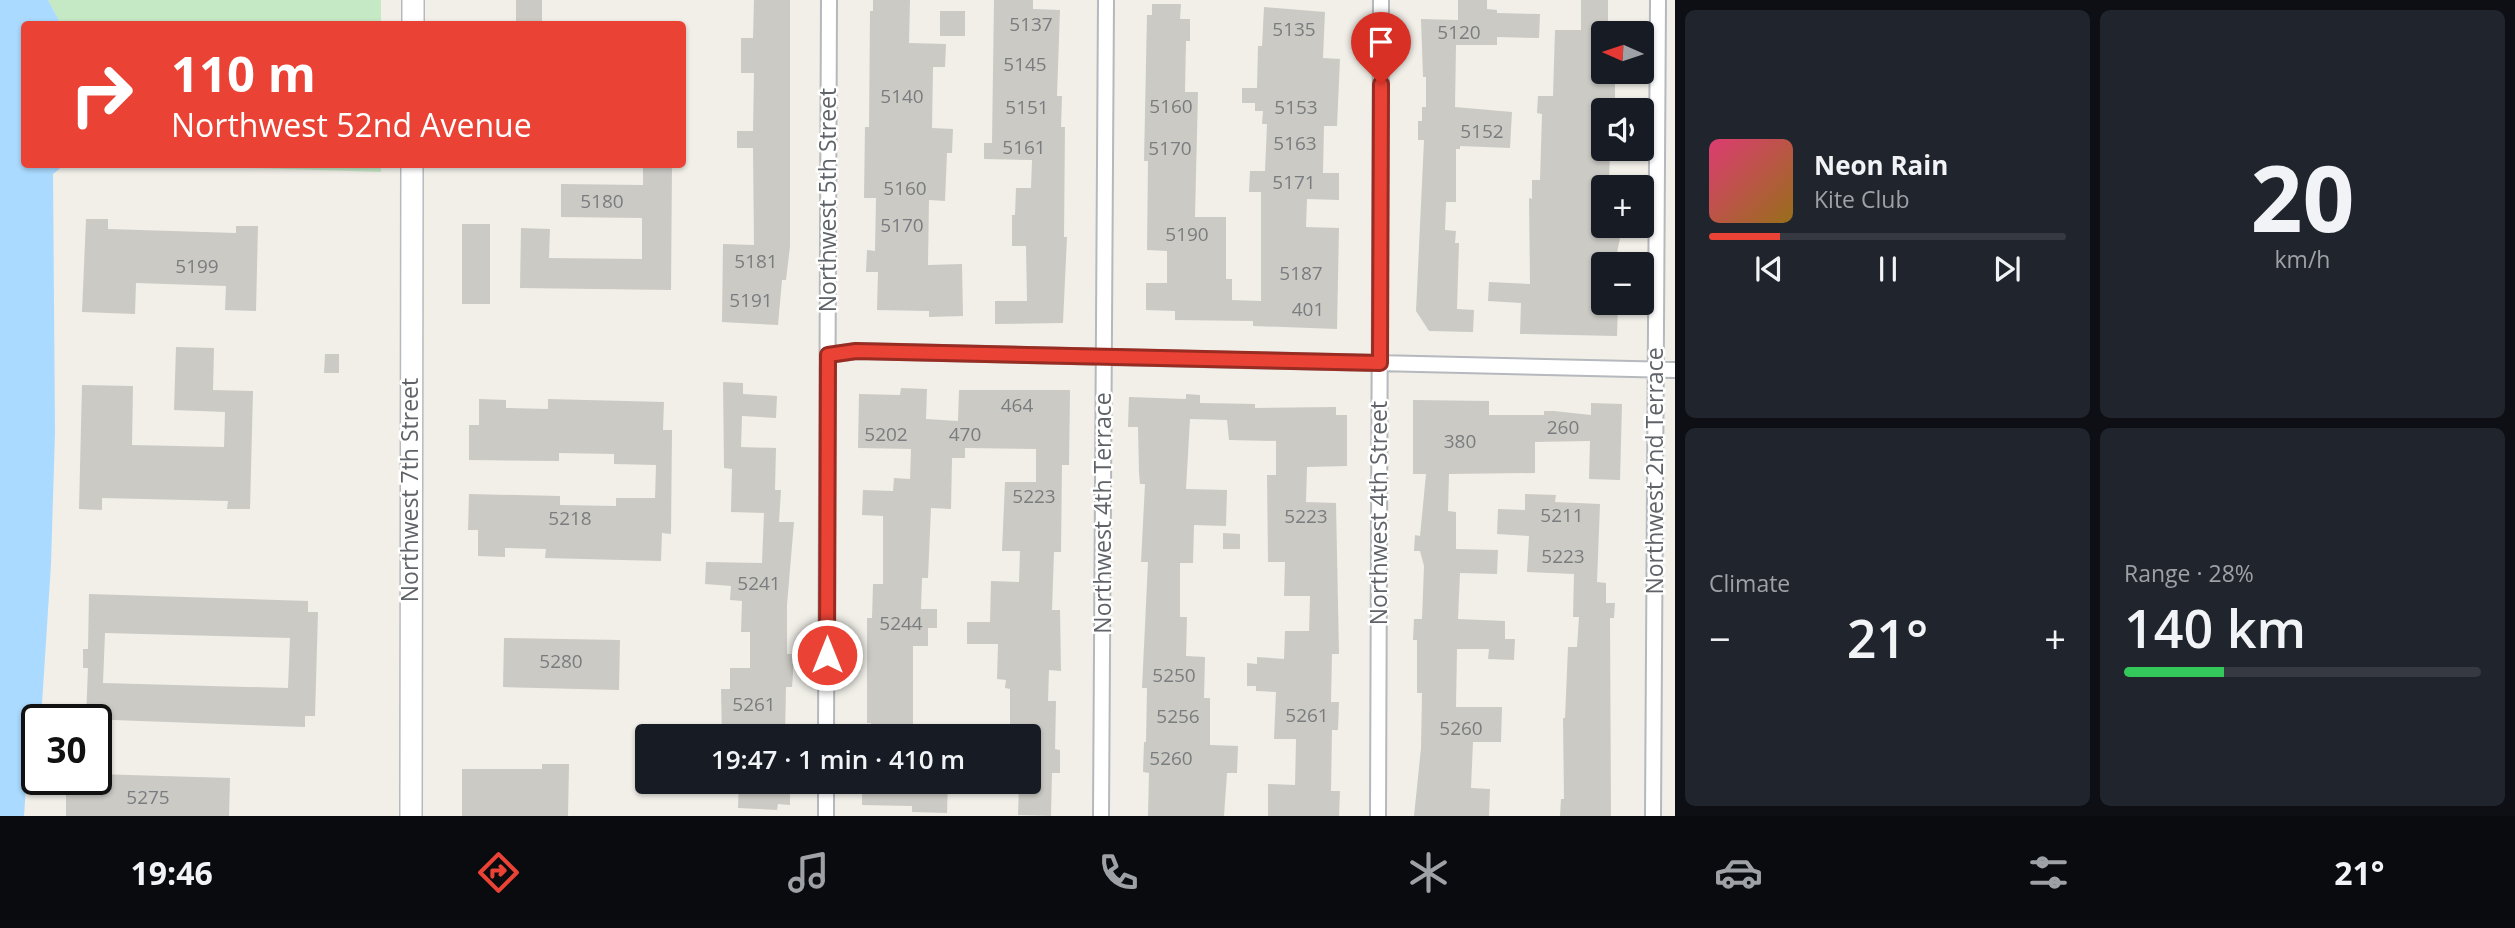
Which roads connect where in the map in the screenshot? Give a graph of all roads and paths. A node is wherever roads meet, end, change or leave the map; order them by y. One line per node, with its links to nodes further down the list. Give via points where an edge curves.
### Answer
1 (413, 0): 6 (main road)
2 (829, 0): 8 (street, Northwest 5th Street)
3 (1105, 0): 9 (street, Northwest 4th Terrace)
4 (1381, 0): 10 (street, Northwest 4th Street)
5 (1658, 0): 11 (street, Northwest 2nd Terrace)
6 (413, 21)
7 (412, 168): 15 (main road, Northwest 7th Street)
8 (828, 355): 9 (street, via 856,351); 13 (street, Northwest 5th Street)
9 (1104, 356): 10 (street); 17 (street, Northwest 4th Terrace)
10 (1380, 363): 11 (street); 18 (street, Northwest 4th Street)
11 (1655, 370): 12 (street); 19 (street, Northwest 2nd Terrace)
12 (1675, 370)
13 (827, 724)
14 (826, 794): 16 (street)
15 (411, 816)
16 (826, 816)
17 (1101, 816)
18 (1378, 816)
19 (1653, 816)

